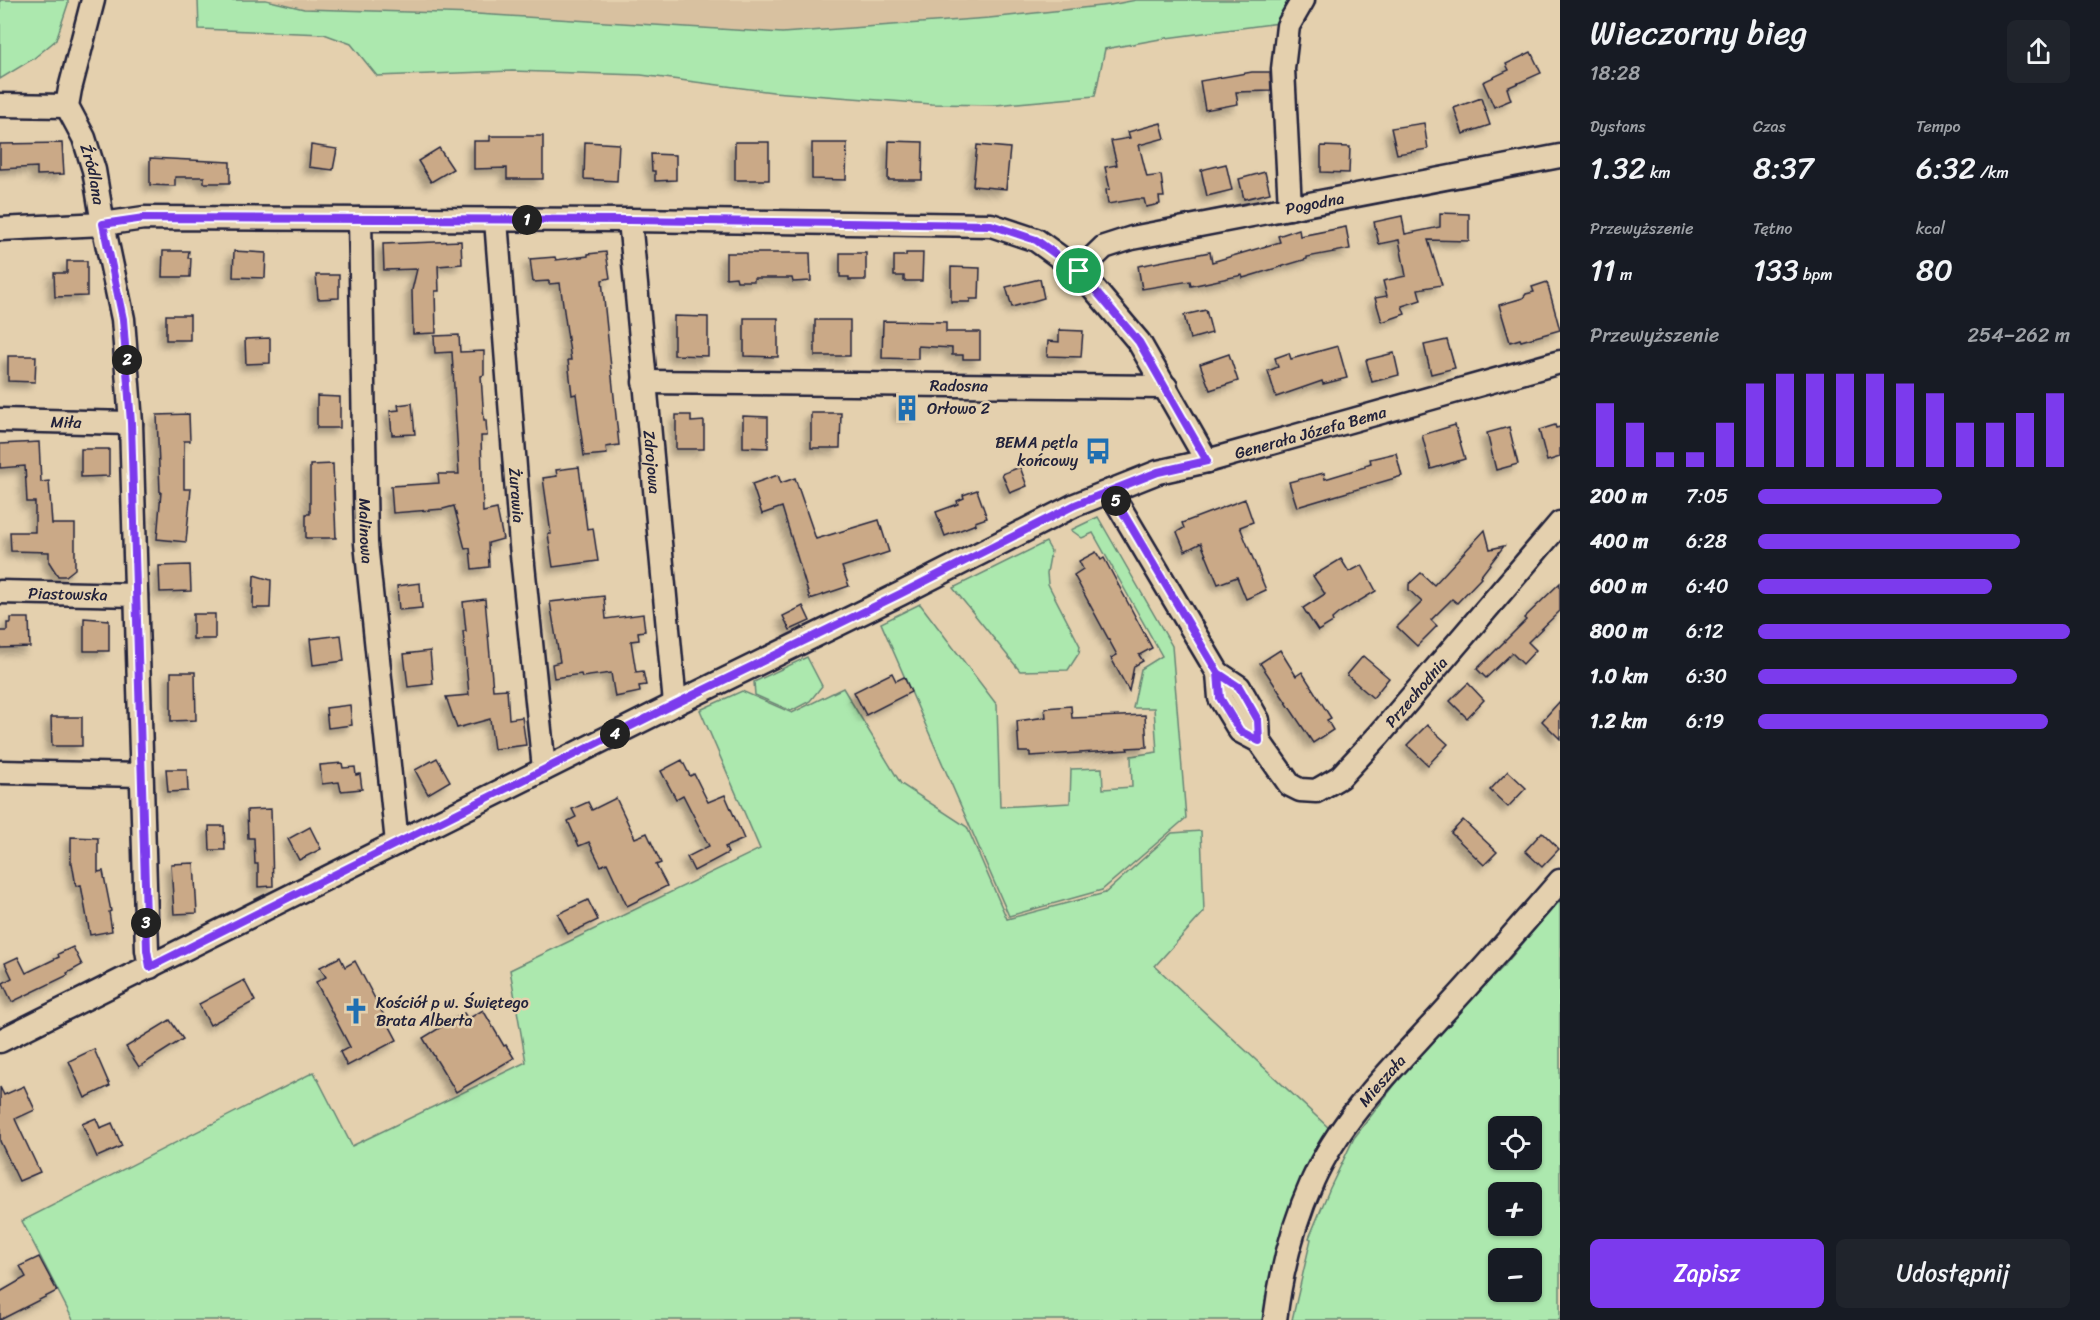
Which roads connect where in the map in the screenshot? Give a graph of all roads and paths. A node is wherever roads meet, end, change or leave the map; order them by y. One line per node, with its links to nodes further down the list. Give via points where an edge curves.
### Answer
1 (93, 0): 4 (street)
2 (1303, 0): 6 (street, via 1288,26 1282,69)
3 (0, 105): 4 (street)
4 (67, 106): 10 (street, Źródlana, via 89,150)
5 (1560, 156): 6 (street, Pogodna)
6 (1290, 208): 12 (street, Pogodna, via 1132,238 1104,247)
7 (360, 219): 8 (street); 10 (street, via 144,218); 27 (street, Malinowa, via 366,543)
8 (496, 220): 9 (street); 24 (street, Żurawia, via 521,545)
9 (630, 220): 12 (street, via 991,225 1036,240); 14 (street, Zdrojowa)
10 (103, 224): 11 (street); 17 (street, Źródlana, via 123,319)
11 (0, 229)
12 (1079, 271): 15 (street, via 1139,342)
13 (1560, 362): 18 (street, Generała Józefa Bema)
14 (644, 382): 15 (street, Radosna); 23 (street, Zdrojowa)
15 (1166, 387): 18 (street)
16 (0, 420): 17 (street, Miła)
17 (131, 423): 22 (street, Źródlana)
18 (1207, 461): 19 (street, Generała Józefa Bema, via 1158,472)
19 (1110, 491): 20 (street, Przechodnia, via 1218,673 1239,687 1258,720 1259,741 1293,788 1316,791 1340,777 1379,735); 23 (street, Generała Józefa Bema)
20 (1560, 523)
21 (0, 592): 22 (street, Piastowska)
22 (136, 595): 26 (street, Źródlana)
23 (675, 704): 24 (street, Generała Józefa Bema)
24 (544, 769): 27 (street, Generała Józefa Bema)
25 (0, 772): 26 (street)
26 (141, 775): 29 (street, Źródlana)
27 (397, 843): 29 (street, Generała Józefa Bema)
28 (1560, 881): 31 (street, Mieszała, via 1390,1071 1332,1146 1313,1178 1300,1212 1282,1270)
29 (150, 967): 30 (street, Generała Józefa Bema)
30 (0, 1041)
31 (1275, 1320)

